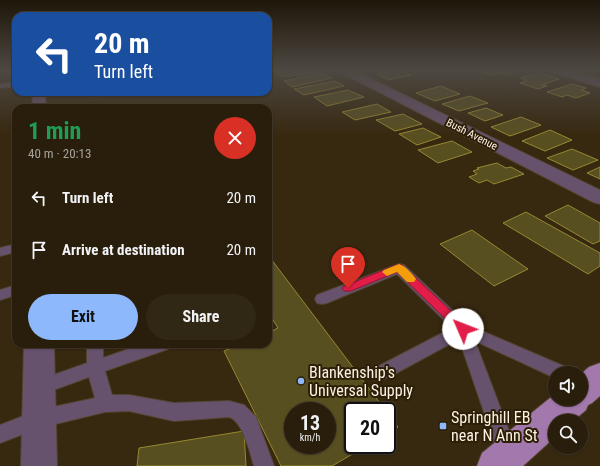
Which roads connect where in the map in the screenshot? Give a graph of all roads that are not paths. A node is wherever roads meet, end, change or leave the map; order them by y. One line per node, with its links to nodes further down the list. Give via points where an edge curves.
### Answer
1 (387, 92): 2 (street, Bush Avenue)
2 (600, 198)
3 (12, 249): 4 (lane)
4 (0, 252)
5 (12, 291): 6 (lane)
6 (0, 295)
7 (322, 299): 8 (lane, via 399,268)
8 (463, 329): 13 (lane); 14 (lane); 20 (lane)
9 (39, 348): 15 (street)
10 (95, 348): 12 (lane)
11 (151, 348): 12 (lane)
12 (96, 367): 15 (lane); 16 (lane)
13 (548, 367)
14 (383, 372)
15 (39, 387): 18 (street)
16 (105, 404): 18 (lane); 22 (lane, via 129,403 174,412 229,409 238,411 249,423)
17 (564, 406): 20 (main road)
18 (39, 419): 19 (lane); 21 (street)
19 (0, 434)
20 (503, 462)
21 (39, 466)
22 (264, 466)

